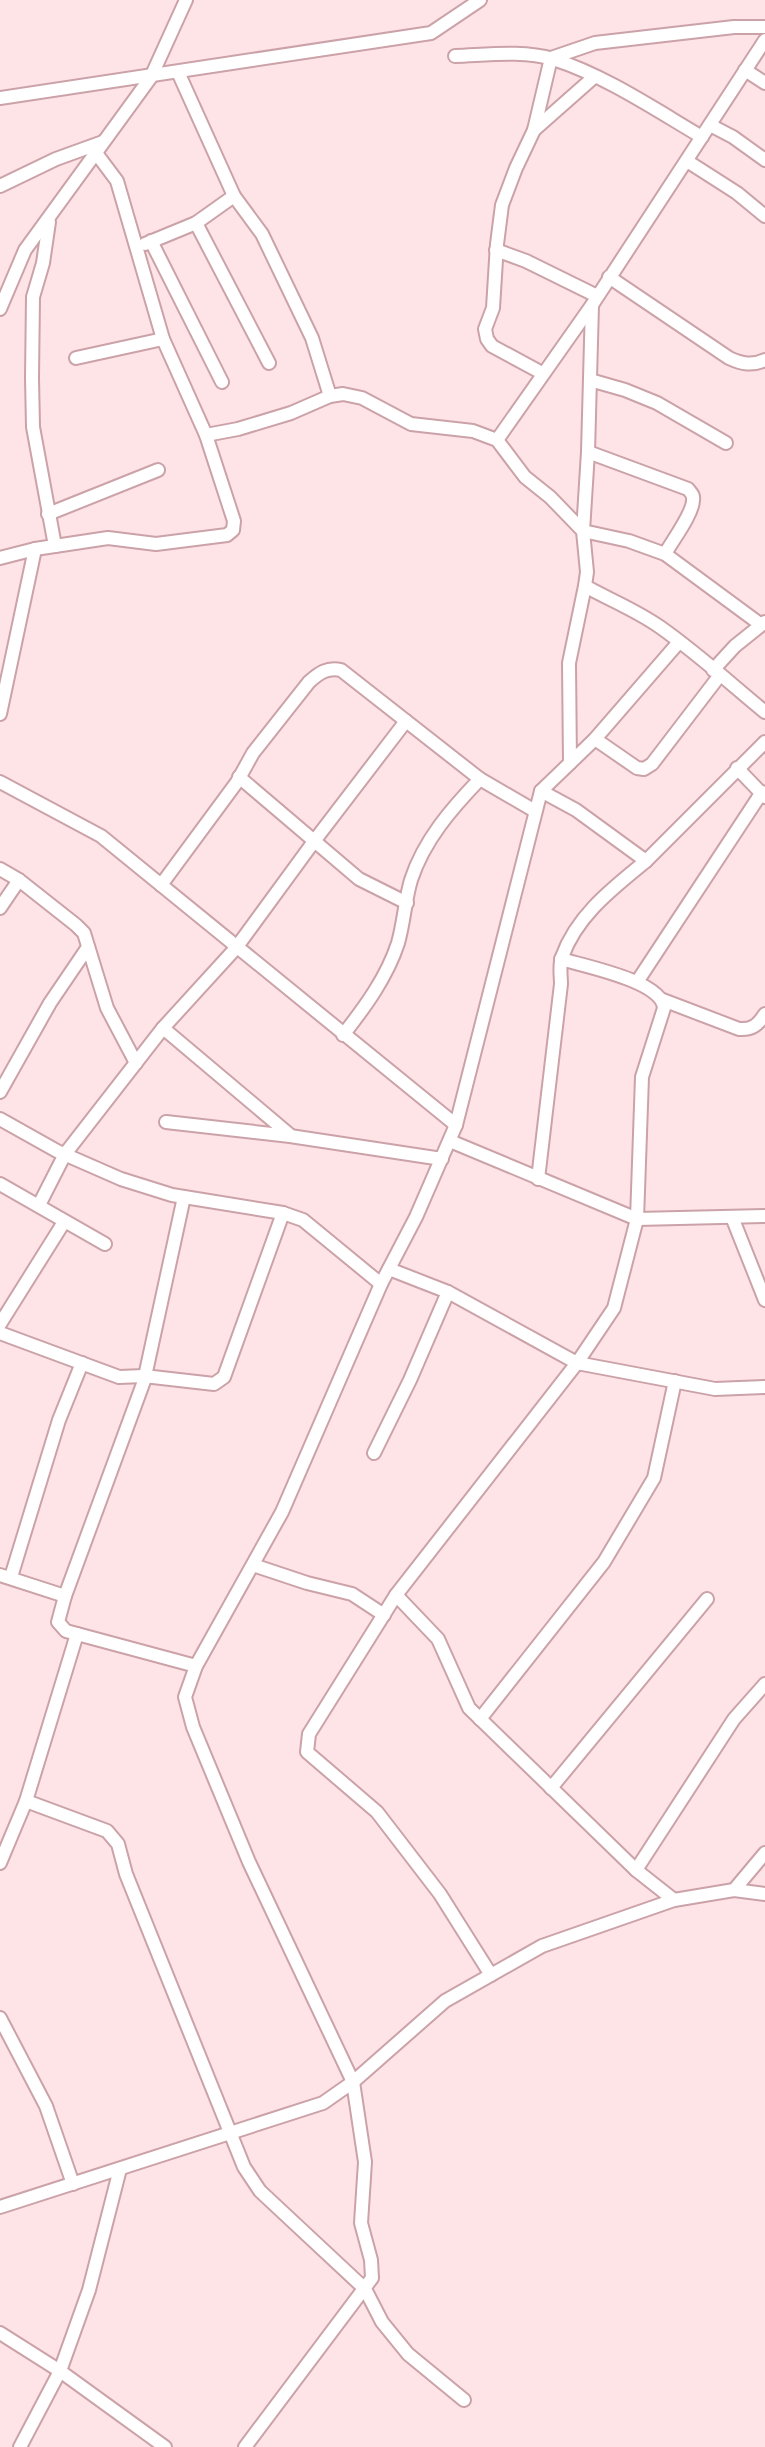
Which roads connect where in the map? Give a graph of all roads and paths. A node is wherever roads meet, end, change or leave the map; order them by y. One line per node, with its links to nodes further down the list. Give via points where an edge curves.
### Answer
1 (186, 0): 9 (street)
2 (480, 0): 8 (street, via 430,33)
3 (765, 27): 6 (street, via 595,43)
4 (765, 40): 7 (street)
5 (455, 56): 6 (street)
6 (551, 58): 10 (street); 14 (street)
7 (745, 70): 11 (street); 13 (street)
8 (178, 72): 9 (street); 20 (street)
9 (151, 77): 12 (street); 16 (street)
10 (594, 77): 14 (street); 15 (street)
11 (765, 83)
12 (0, 98)
13 (710, 125): 15 (street); 17 (street)
14 (534, 130): 26 (street, via 502,205)
15 (702, 137): 18 (street)
16 (99, 148): 19 (street, via 56,159); 22 (street); 25 (street, via 117,181)
17 (765, 160)
18 (687, 161): 21 (street); 27 (street)
19 (0, 186)
20 (234, 196): 23 (street); 39 (street, via 262,234 312,338)
21 (765, 216)
22 (50, 218): 28 (street, via 26,250); 29 (street)
23 (196, 223): 24 (street); 35 (street)
24 (151, 241): 25 (street); 38 (street)
25 (138, 247): 32 (street)
26 (496, 250): 30 (street, via 526,261); 36 (street, via 487,339)
27 (609, 277): 30 (street); 34 (street, via 729,358 754,364)
28 (12, 283): 29 (street); 31 (street)
29 (33, 297): 45 (street, via 33,427)
30 (594, 301): 36 (street); 37 (street)
31 (0, 309)
32 (163, 339): 33 (street); 40 (street)
33 (76, 358)
34 (765, 360)
35 (269, 363)
36 (542, 373): 41 (street)
37 (590, 380): 42 (street, via 657,403); 43 (street)
38 (222, 382)
39 (330, 396): 40 (street, via 291,413); 41 (street, via 362,398 411,424 473,431)
40 (206, 435): 47 (street, via 234,521 227,535 156,544 108,538)
41 (497, 440): 46 (street, via 525,477)
42 (726, 443)
43 (588, 452): 46 (street); 49 (street, via 688,489 693,501 690,511)
44 (158, 470): 45 (street)
45 (48, 514): 47 (street)
46 (583, 531): 49 (street); 51 (street)
47 (55, 546): 48 (street)
48 (35, 549): 50 (street); 55 (street); 57 (street)
49 (665, 554): 52 (street)
50 (0, 558)
51 (585, 586): 53 (street, via 627,606); 61 (street, via 569,663)
52 (762, 623): 54 (street)
53 (679, 642): 54 (street); 59 (street)
54 (717, 673): 56 (street); 59 (street, via 644,769)
55 (0, 696)
56 (765, 712)
57 (0, 714)
58 (406, 721): 63 (street, via 341,670 332,668 309,682); 64 (street); 69 (street)
59 (595, 739): 61 (street)
60 (765, 743): 62 (street)
61 (570, 763): 66 (street)
62 (737, 768): 67 (street); 70 (street)
63 (239, 777): 69 (street); 73 (street)
64 (480, 779): 68 (street); 74 (street, via 432,837 411,879)
65 (0, 782): 73 (street, via 101,836)
66 (541, 791): 68 (street); 70 (street, via 576,810)
67 (764, 795): 79 (street)
68 (535, 811): 88 (street)
69 (315, 840): 74 (street, via 359,879); 77 (street)
70 (646, 861): 78 (street, via 580,922)
71 (0, 869): 72 (street)
72 (19, 880): 75 (street); 76 (street, via 76,925)
73 (161, 885): 77 (street)
74 (407, 903): 83 (street, via 386,970)
75 (0, 908)
76 (88, 947): 84 (street, via 107,1008); 85 (street)
77 (236, 948): 82 (street); 83 (street)
78 (561, 959): 79 (street); 93 (street)
79 (637, 982): 80 (street)
80 (663, 1000): 81 (street, via 739,1029 757,1025); 100 (street, via 642,1077)
81 (765, 1014)
82 (163, 1028): 84 (street); 89 (street)
83 (343, 1035): 88 (street)
84 (136, 1063): 91 (street)
85 (0, 1092)
86 (0, 1119): 91 (street)
87 (166, 1122): 89 (street)
88 (456, 1125): 90 (street)
89 (290, 1136): 92 (street)
90 (450, 1141): 92 (street); 93 (street)
91 (65, 1154): 95 (street, via 121,1179); 96 (street)
92 (442, 1159): 103 (street)
93 (538, 1179): 100 (street)
94 (0, 1184): 96 (street)
95 (184, 1197): 97 (street); 111 (street)
96 (39, 1205): 101 (street)
97 (283, 1213): 104 (street, via 303,1220); 111 (street, via 223,1377 214,1384)
98 (765, 1216): 99 (street)
99 (732, 1217): 100 (street); 106 (street)
100 (637, 1219): 110 (street, via 614,1308)
101 (64, 1222): 102 (street); 107 (street)
102 (105, 1244)
103 (389, 1269): 104 (street); 105 (street)
104 (381, 1284): 115 (street, via 282,1512)
105 (448, 1293): 110 (street); 114 (street)
106 (765, 1300)
107 (0, 1324)
108 (0, 1333): 109 (street)
109 (82, 1363): 111 (street, via 119,1377); 116 (street)
110 (577, 1363): 112 (street); 117 (street)
111 (144, 1376): 118 (street)
112 (675, 1381): 113 (street, via 715,1389); 124 (street, via 654,1478 604,1562)
113 (765, 1387)
114 (373, 1453)
115 (253, 1565): 120 (street, via 352,1594); 122 (street)
116 (5, 1576): 118 (street)
117 (396, 1595): 120 (street); 124 (street, via 438,1639 469,1708)
118 (65, 1596): 121 (street, via 58,1622)
119 (707, 1599): 125 (street)
120 (384, 1615): 133 (street, via 309,1734 307,1752 377,1812 440,1894)
121 (77, 1634): 122 (street); 126 (street)
122 (196, 1666): 135 (street, via 185,1697 194,1727 249,1862)
123 (765, 1684): 129 (street, via 734,1719)
124 (480, 1719): 125 (street)
125 (551, 1788): 129 (street)
126 (26, 1801): 128 (street); 136 (street, via 107,1831 118,1844)
127 (765, 1853): 130 (street)
128 (0, 1863)
129 (636, 1870): 132 (street)
130 (734, 1890): 131 (street); 132 (street)
131 (765, 1894)
132 (674, 1900): 133 (street, via 542,1946)
133 (491, 1975): 135 (street, via 445,2001)
134 (0, 2018): 138 (street, via 46,2106)
135 (353, 2082): 136 (street, via 323,2104); 140 (street, via 365,2162 361,2223 373,2274)
136 (230, 2135): 137 (street); 140 (street, via 260,2191)
137 (120, 2169): 138 (street); 142 (street, via 89,2290)
138 (73, 2184): 139 (street)
139 (0, 2207)
140 (365, 2289): 143 (street, via 382,2322 408,2354); 146 (street)
141 (0, 2333): 142 (street)
142 (60, 2371): 144 (street); 145 (street)
143 (464, 2400)
144 (20, 2447)
145 (165, 2447)
146 (245, 2447)

